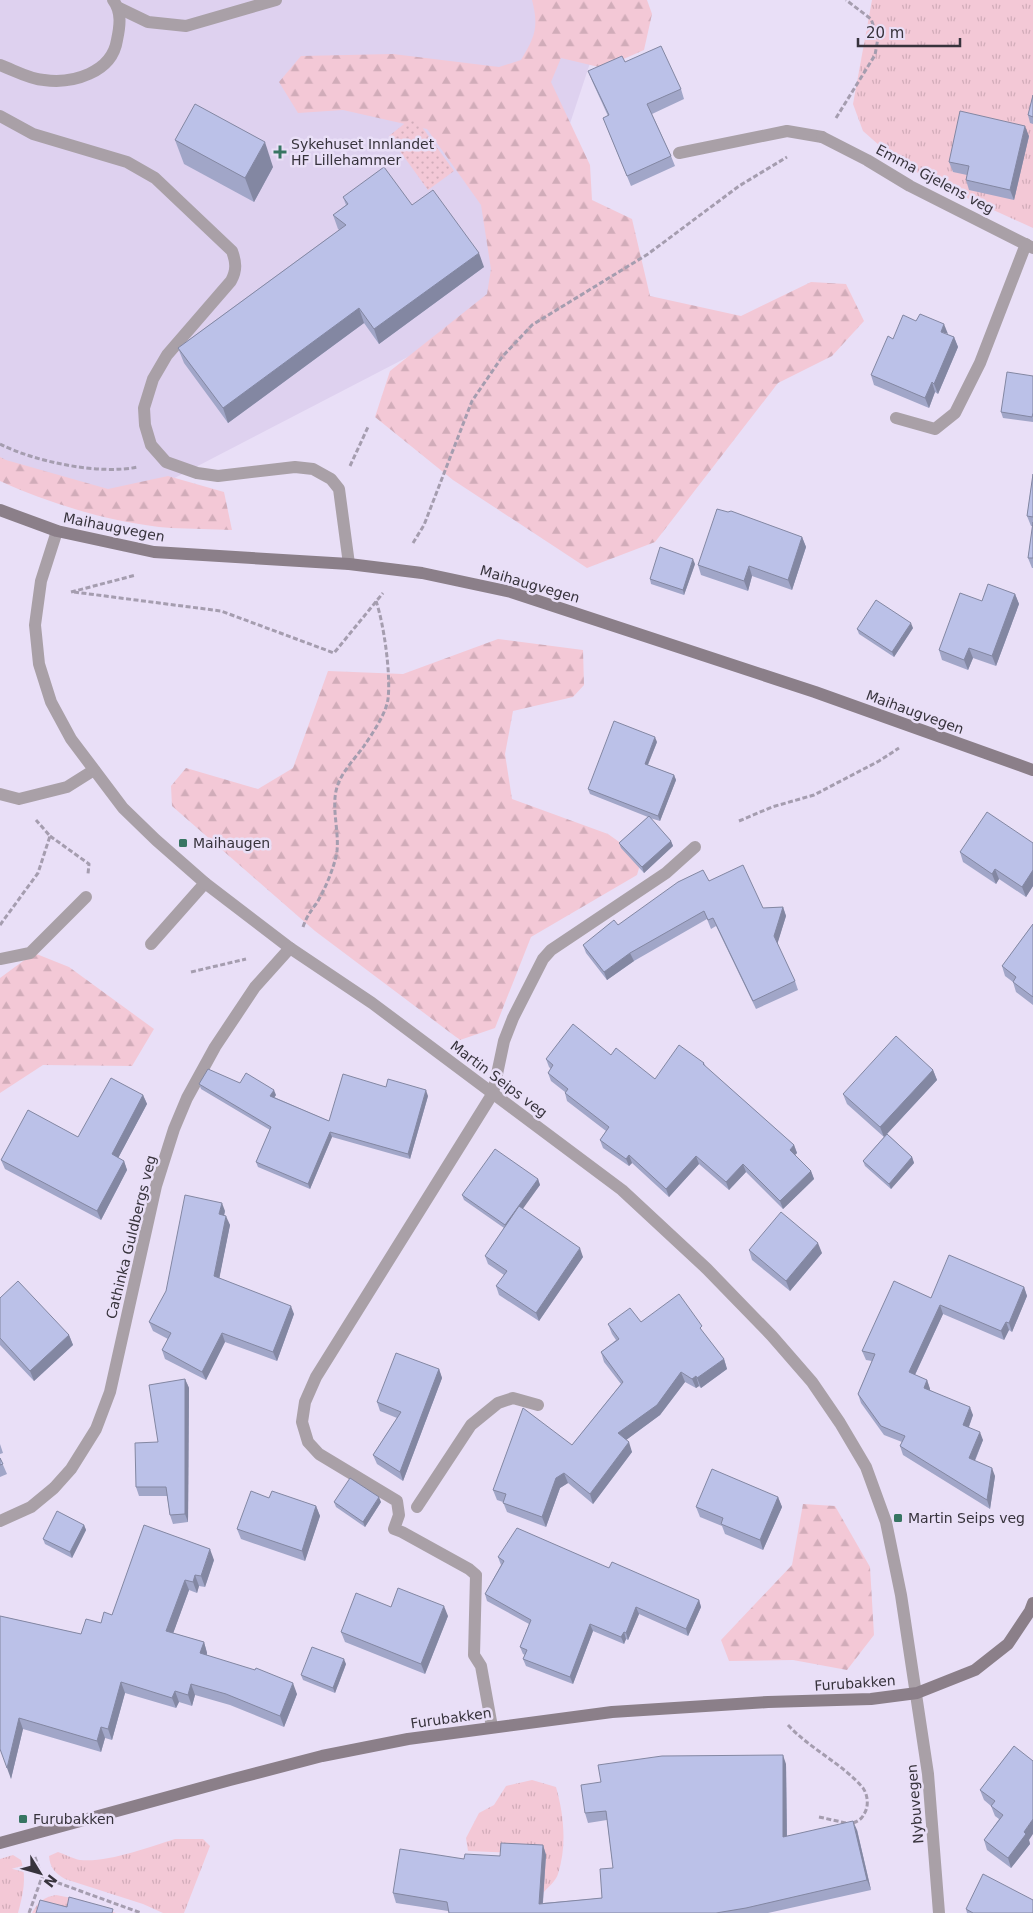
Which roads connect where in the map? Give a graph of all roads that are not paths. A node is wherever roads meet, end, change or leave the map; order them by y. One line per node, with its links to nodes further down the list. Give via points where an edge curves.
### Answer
1 (276, 0): 2 (street, via 186,26 148,22)
2 (116, 4): 3 (street, via 120,27 117,44 109,59 94,72 70,80 42,80)
3 (0, 65)
4 (0, 116): 10 (street, via 33,134 127,162 155,178 232,251 236,272 231,281 168,355 153,379 144,408 151,445 166,462 197,473 218,476 295,467 313,469 331,479 339,489)
5 (679, 153): 6 (street, Emma Gjelens veg, via 787,131 822,137 910,186)
6 (1030, 246): 7 (street, via 955,413 935,429)
7 (896, 418)
8 (0, 510): 9 (street, Maihaugvegen)
9 (57, 531): 10 (street, Maihaugvegen, via 154,552); 11 (street, Martin Seips veg, via 41,581 36,625 39,664 51,702 71,739)
10 (349, 564): 12 (street, Maihaugvegen, via 422,573 512,592 815,692)
11 (94, 770): 13 (street, via 67,787 19,799); 15 (street, Martin Seips veg, via 123,808)
12 (1033, 770)
13 (0, 794)
14 (695, 847): 20 (street, via 666,873 551,950 543,959 504,1041)
15 (205, 883): 17 (street); 18 (street, Martin Seips veg)
16 (86, 897): 19 (street, via 30,953)
17 (151, 944)
18 (290, 948): 20 (street, Martin Seips veg); 23 (street, Cathinka Guldbergs veg, via 255,987 214,1047 174,1129 156,1186 110,1392 96,1429 71,1469 54,1488 31,1507)
19 (0, 959)
20 (494, 1093): 25 (street, Martin Seips veg, via 622,1190 707,1269 812,1382 866,1467 886,1522); 26 (street, via 316,1377 305,1402 302,1422 308,1442 319,1454 397,1501 399,1515 394,1529 476,1575 474,1655 481,1666)
21 (538, 1405): 22 (street, via 514,1398 498,1403 470,1425)
22 (417, 1507)
23 (0, 1521)
24 (1032, 1609): 25 (street, Furubakken, via 1008,1644 975,1670)
25 (917, 1693): 26 (street, Furubakken, via 871,1699 612,1712); 28 (street, Nybuvegen, via 928,1774)
26 (492, 1727): 27 (street, Furubakken, via 322,1756)
27 (0, 1844)
28 (939, 1913)

